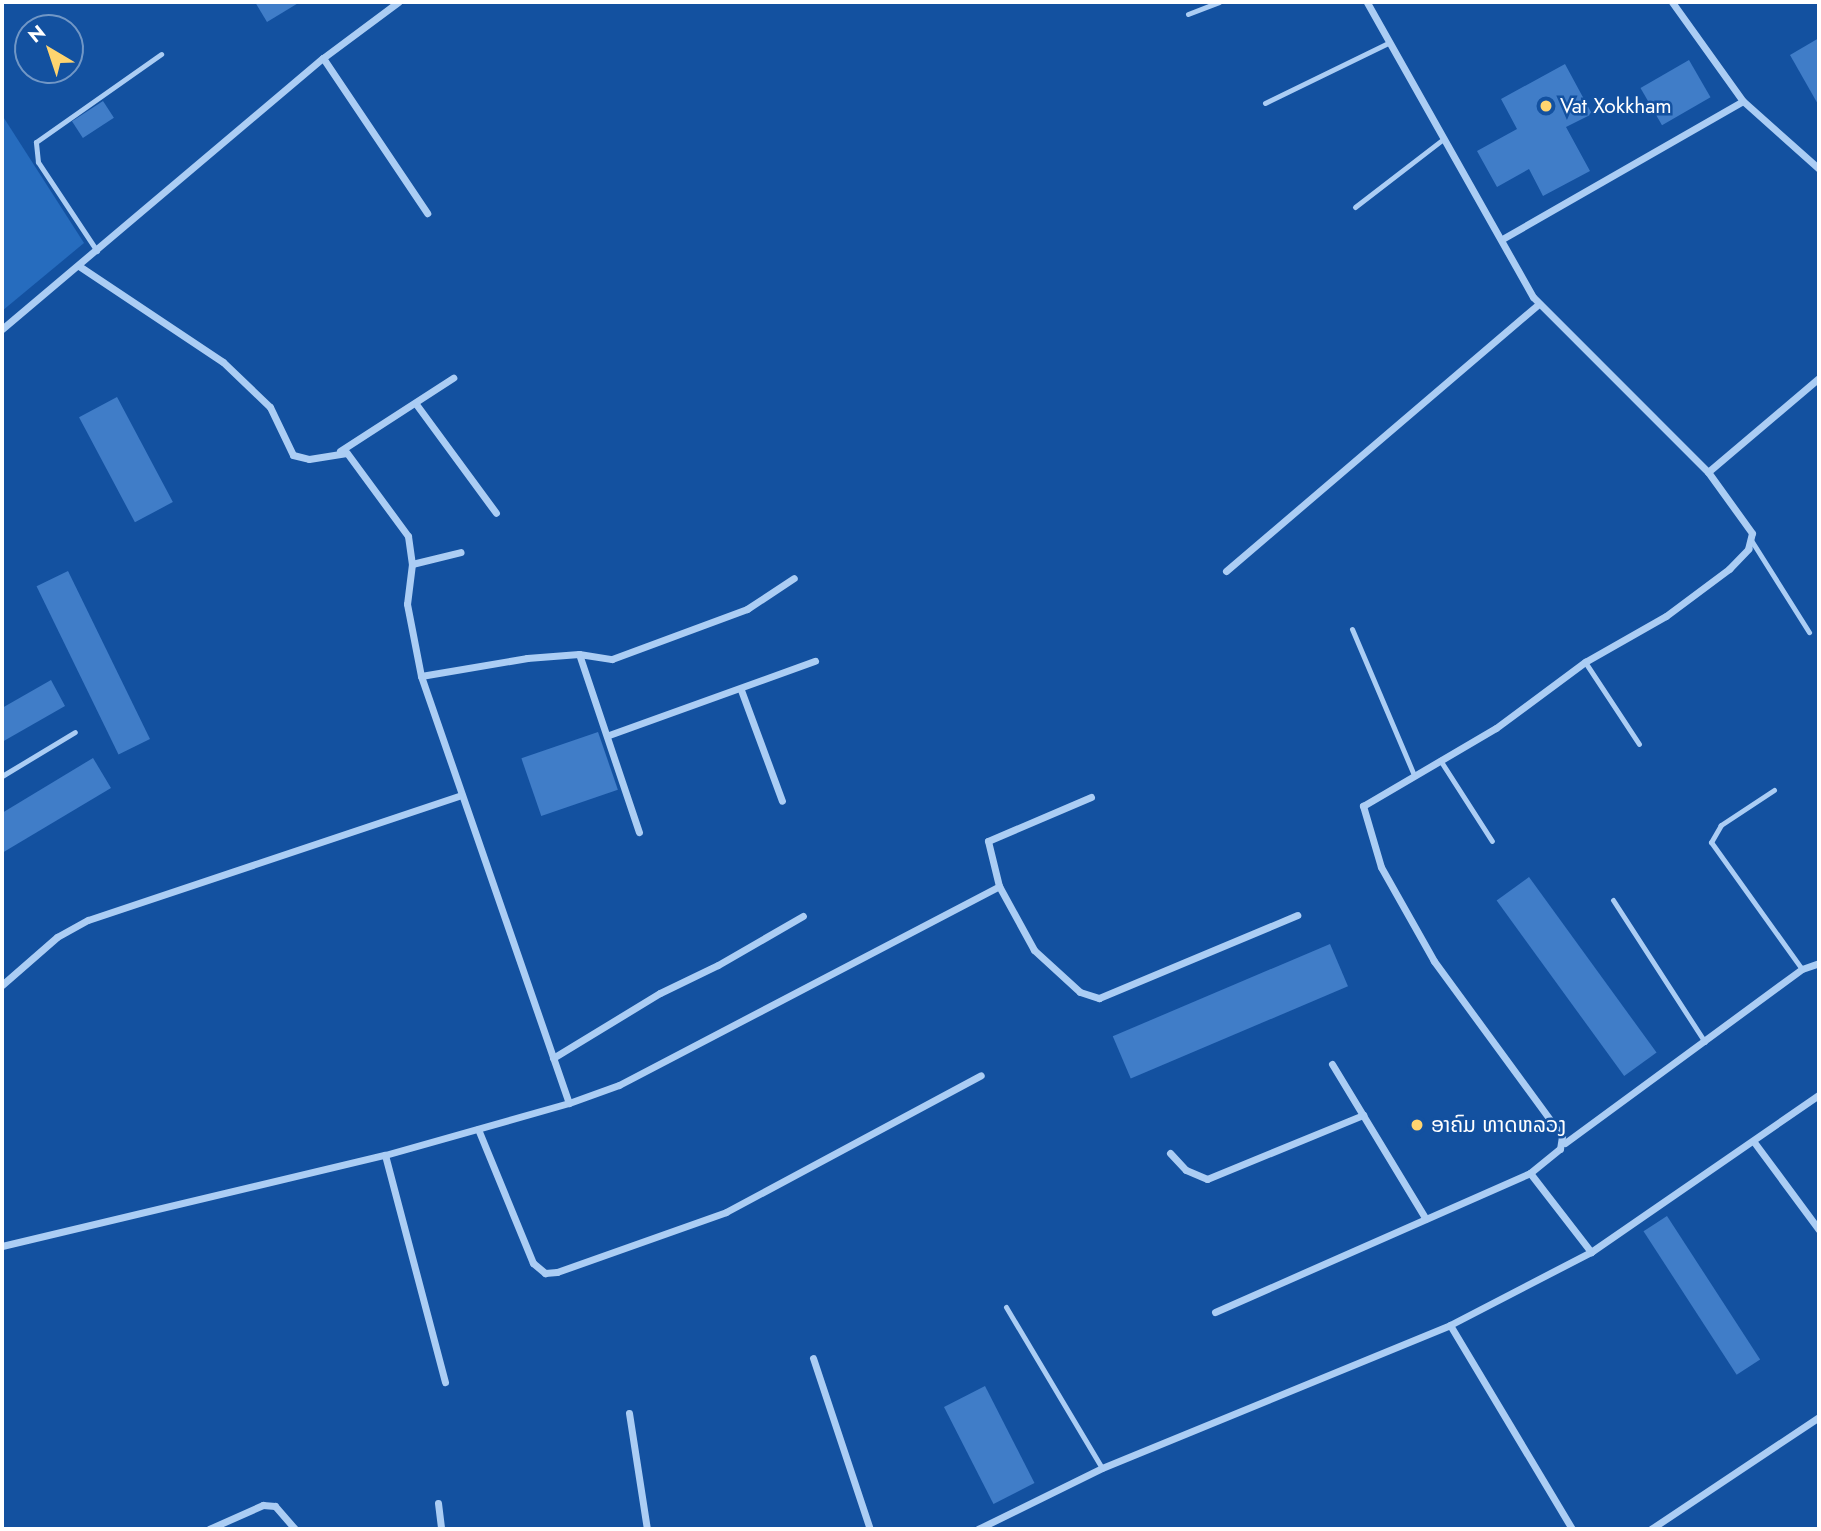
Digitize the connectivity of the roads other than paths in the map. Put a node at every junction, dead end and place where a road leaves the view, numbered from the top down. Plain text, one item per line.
1 (398, 2) edge
2 (1219, 2) edge
3 (1367, 2) edge
4 (1672, 2) edge
5 (1188, 14) dead end
6 (1388, 43) junction
7 (161, 54) dead end
8 (323, 58) junction
9 (1743, 101) junction
10 (1265, 103) dead end
11 (1442, 140) junction
12 (1819, 170) edge
13 (1355, 207) dead end
14 (427, 213) dead end
15 (1504, 238) junction
16 (97, 251) junction
17 (79, 266) junction
18 (1539, 304) junction
19 (2, 329) edge
20 (453, 378) dead end
21 (1819, 378) edge
22 (416, 404) junction
23 (340, 451) junction
24 (1709, 472) junction
25 (496, 513) dead end
26 (1751, 540) junction
27 (461, 552) dead end
28 (412, 564) junction
29 (1226, 571) dead end
30 (794, 578) dead end
31 (1352, 629) dead end
32 (1809, 632) dead end
33 (579, 654) junction
34 (815, 661) dead end
35 (1585, 662) junction
36 (421, 676) junction
37 (741, 690) junction
38 (75, 732) dead end
39 (609, 735) junction
40 (1639, 744) dead end
41 (1440, 760) junction
42 (1414, 775) junction
43 (2, 776) edge
44 (1774, 790) dead end
45 (462, 795) junction
46 (1091, 797) dead end
47 (782, 801) dead end
48 (639, 832) dead end
49 (1492, 841) dead end
50 (999, 886) junction
51 (1613, 900) dead end
52 (803, 915) dead end
53 (1297, 915) dead end
54 (1819, 963) edge
55 (1802, 970) junction
56 (2, 985) edge
57 (1706, 1042) junction
58 (553, 1058) junction
59 (1332, 1064) dead end
60 (981, 1075) dead end
61 (1819, 1095) edge
62 (569, 1103) junction
63 (1363, 1115) junction
64 (478, 1129) junction
65 (1754, 1142) junction
66 (1564, 1143) junction
67 (1170, 1153) dead end
68 (385, 1155) junction
69 (1531, 1173) junction
70 (1426, 1219) junction
71 (1819, 1230) edge
72 (2, 1246) edge
73 (1591, 1252) junction
74 (1006, 1307) dead end
75 (1215, 1312) dead end
76 (1450, 1325) junction
77 (813, 1357) dead end
78 (445, 1382) dead end
79 (629, 1413) dead end
80 (1819, 1417) edge
81 (1102, 1468) junction
82 (438, 1503) dead end
83 (209, 1529) edge
84 (295, 1529) edge
85 (442, 1529) edge
86 (648, 1529) edge
87 (870, 1529) edge
88 (978, 1529) edge
89 (1572, 1529) edge
90 (1651, 1529) edge

1 - 8 street
2 - 5 lane
3 - 6 street
4 - 9 street
6 - 10 lane
6 - 11 street
7 - 16 lane
8 - 14 street
8 - 16 street
9 - 12 street
9 - 15 street
11 - 13 lane
11 - 15 street
15 - 18 street
16 - 17 street
17 - 19 street
17 - 23 street
18 - 24 street
18 - 29 street
20 - 22 street
21 - 24 street
22 - 23 street
22 - 25 street
23 - 28 street
24 - 26 street
26 - 32 lane
26 - 35 street
27 - 28 street
28 - 36 street
30 - 33 street
31 - 42 lane
33 - 36 street
33 - 39 street
34 - 37 street
35 - 40 lane
35 - 41 street
36 - 45 street
37 - 39 street
37 - 47 street
38 - 43 lane
39 - 48 street
41 - 42 street
41 - 49 lane
42 - 66 street
44 - 55 lane
45 - 56 street
45 - 58 street
46 - 50 street
50 - 53 street
50 - 62 street
51 - 57 lane
52 - 58 street
54 - 55 street
55 - 57 street
57 - 66 street
58 - 62 street
59 - 63 street
60 - 64 street
61 - 65 street
62 - 64 street
63 - 67 street
63 - 70 street
64 - 68 street
65 - 71 street
65 - 73 street
66 - 69 street
68 - 72 street
68 - 78 street
69 - 70 street
69 - 73 street
70 - 75 street
73 - 76 street
74 - 81 lane
76 - 81 street
76 - 89 street
77 - 87 street
79 - 86 street
80 - 90 street
81 - 88 street
82 - 85 street
83 - 84 street

